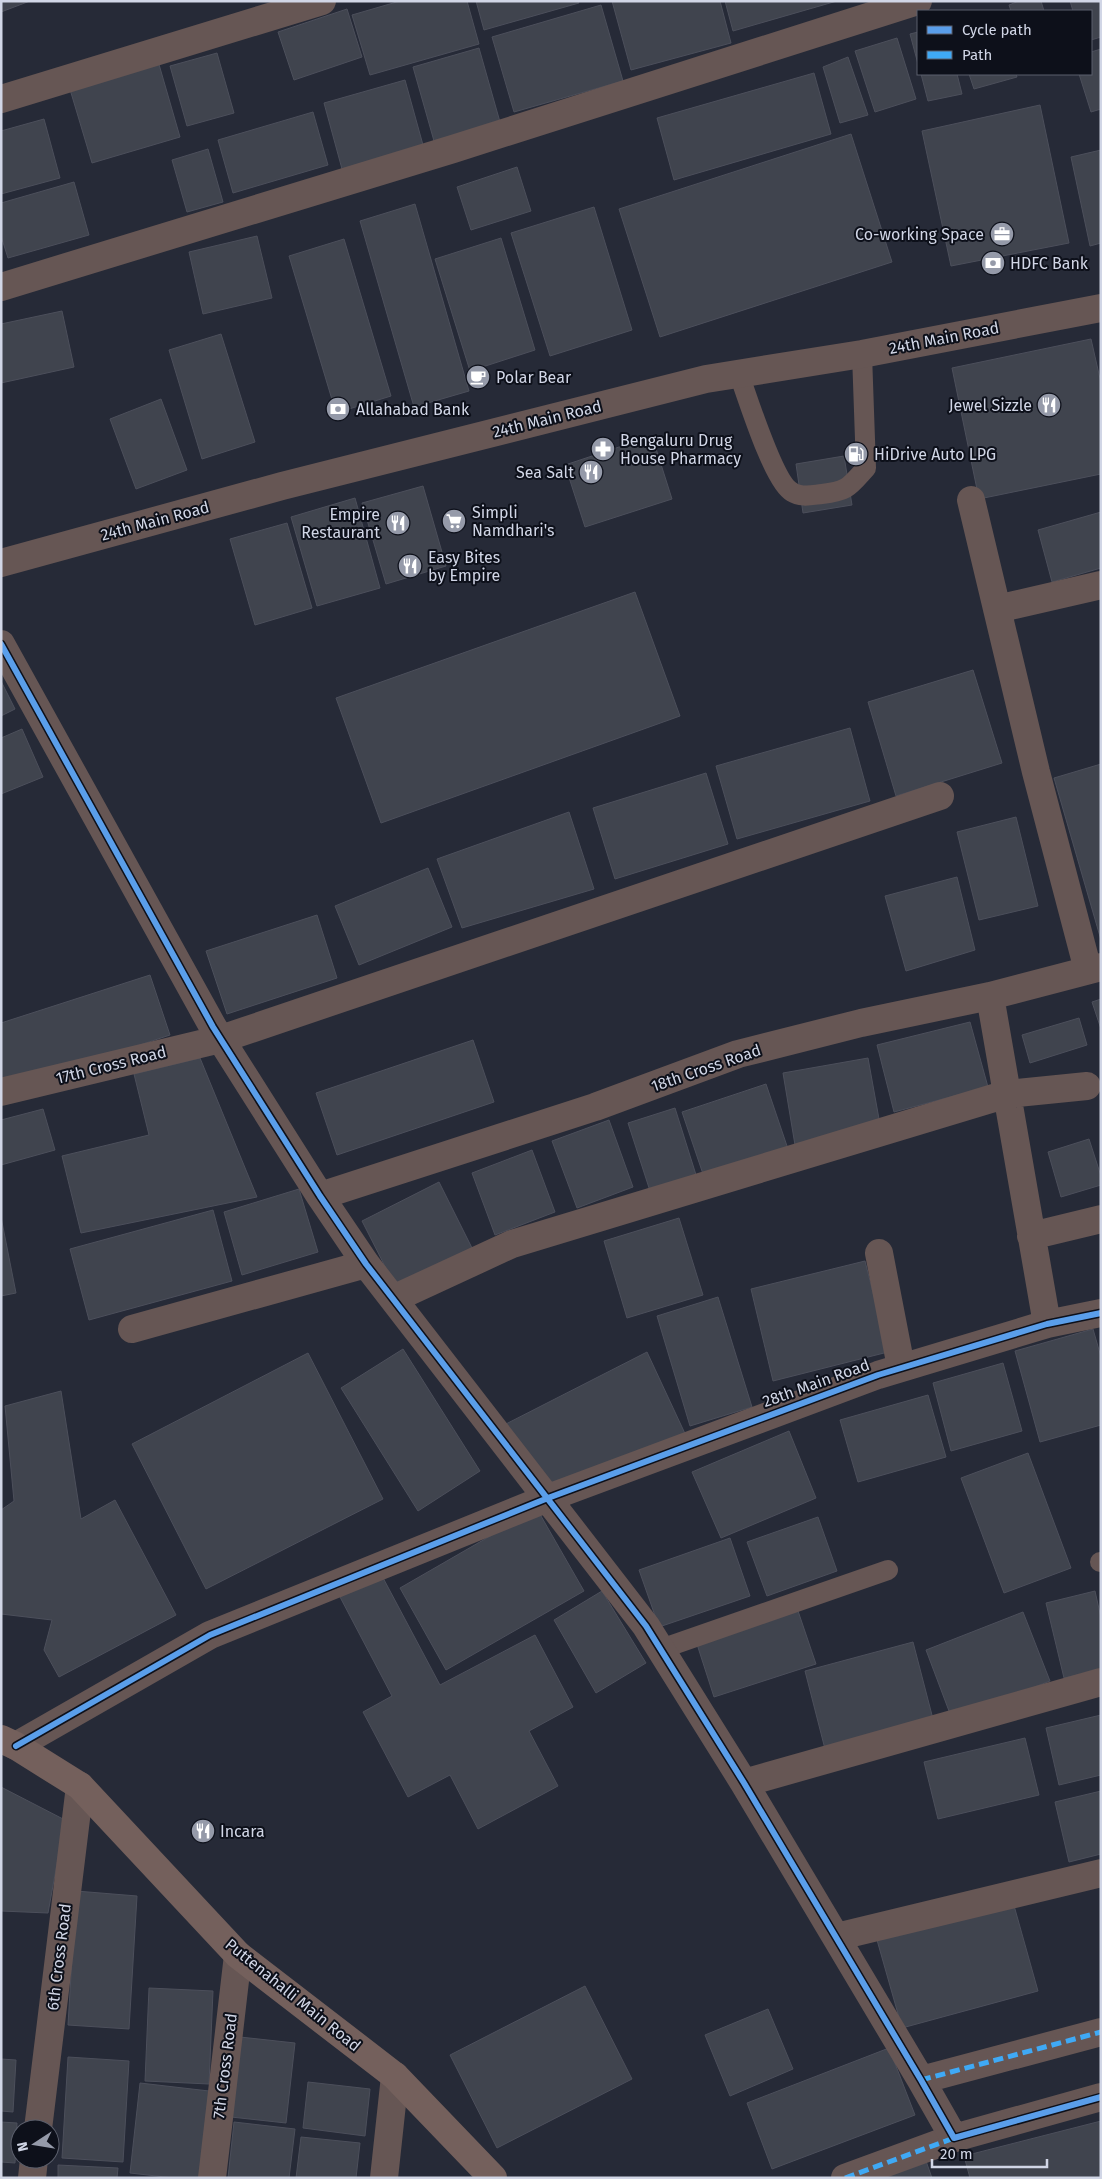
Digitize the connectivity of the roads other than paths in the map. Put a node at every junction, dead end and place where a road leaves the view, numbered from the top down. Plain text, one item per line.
1 (322, 1) edge
2 (918, 1) edge
3 (1, 99) edge
4 (1, 286) edge
5 (1101, 308) edge
6 (862, 354) junction
7 (739, 374) junction
8 (971, 500) dead end
9 (1, 563) edge
10 (1101, 585) edge
11 (997, 609) junction
12 (1, 644) edge
13 (940, 796) dead end
14 (1095, 969) edge
15 (990, 996) junction
16 (221, 1039) junction
17 (1087, 1086) dead end
18 (1, 1092) edge
19 (1007, 1094) junction
20 (320, 1196) junction
21 (1101, 1219) edge
22 (1032, 1236) junction
23 (879, 1253) dead end
24 (366, 1264) junction
25 (393, 1299) junction
26 (1101, 1313) edge
27 (1047, 1324) junction
28 (132, 1329) dead end
29 (901, 1367) junction
30 (548, 1498) junction
31 (888, 1570) dead end
32 (661, 1649) junction
33 (1101, 1682) edge
34 (9, 1743) edge
35 (744, 1782) junction
36 (80, 1786) junction
37 (1101, 1873) edge
38 (836, 1937) junction
39 (238, 1955) junction
40 (1101, 2032) edge
41 (395, 2076) junction
42 (921, 2080) junction
43 (1101, 2097) edge
44 (39, 2119) edge
45 (954, 2138) junction
46 (212, 2178) edge
47 (384, 2178) edge
48 (493, 2178) edge
49 (845, 2178) edge

1 - 3 street
2 - 4 street
5 - 6 street, 24th Main Road
6 - 7 street, 24th Main Road
6 - 7 lane
7 - 9 street, 24th Main Road
8 - 11 street
10 - 11 street
11 - 14 street
12 - 16 street
13 - 16 street, 17th Cross Road
14 - 15 street, 18th Cross Road
15 - 19 street
15 - 20 street, 18th Cross Road
16 - 18 street, 17th Cross Road
16 - 20 street
17 - 19 street
19 - 22 street
19 - 25 street
20 - 24 street
21 - 22 street
22 - 27 street
23 - 29 street
24 - 25 street
24 - 28 street
25 - 30 street
26 - 27 street, 28th Main Road
27 - 29 street, 28th Main Road
29 - 30 street, 28th Main Road
30 - 32 street
30 - 34 street, 28th Main Road
31 - 32 lane
32 - 35 street
33 - 35 street
34 - 36 main road, Puttenahalli Main Road
35 - 38 street
36 - 39 main road, Puttenahalli Main Road
36 - 44 street, 6th Cross Road
37 - 38 street
38 - 42 street
39 - 41 main road, Puttenahalli Main Road
39 - 46 street, 7th Cross Road
40 - 42 street
41 - 47 street
41 - 48 main road, Puttenahalli Main Road
42 - 45 street
43 - 45 street
45 - 49 street

